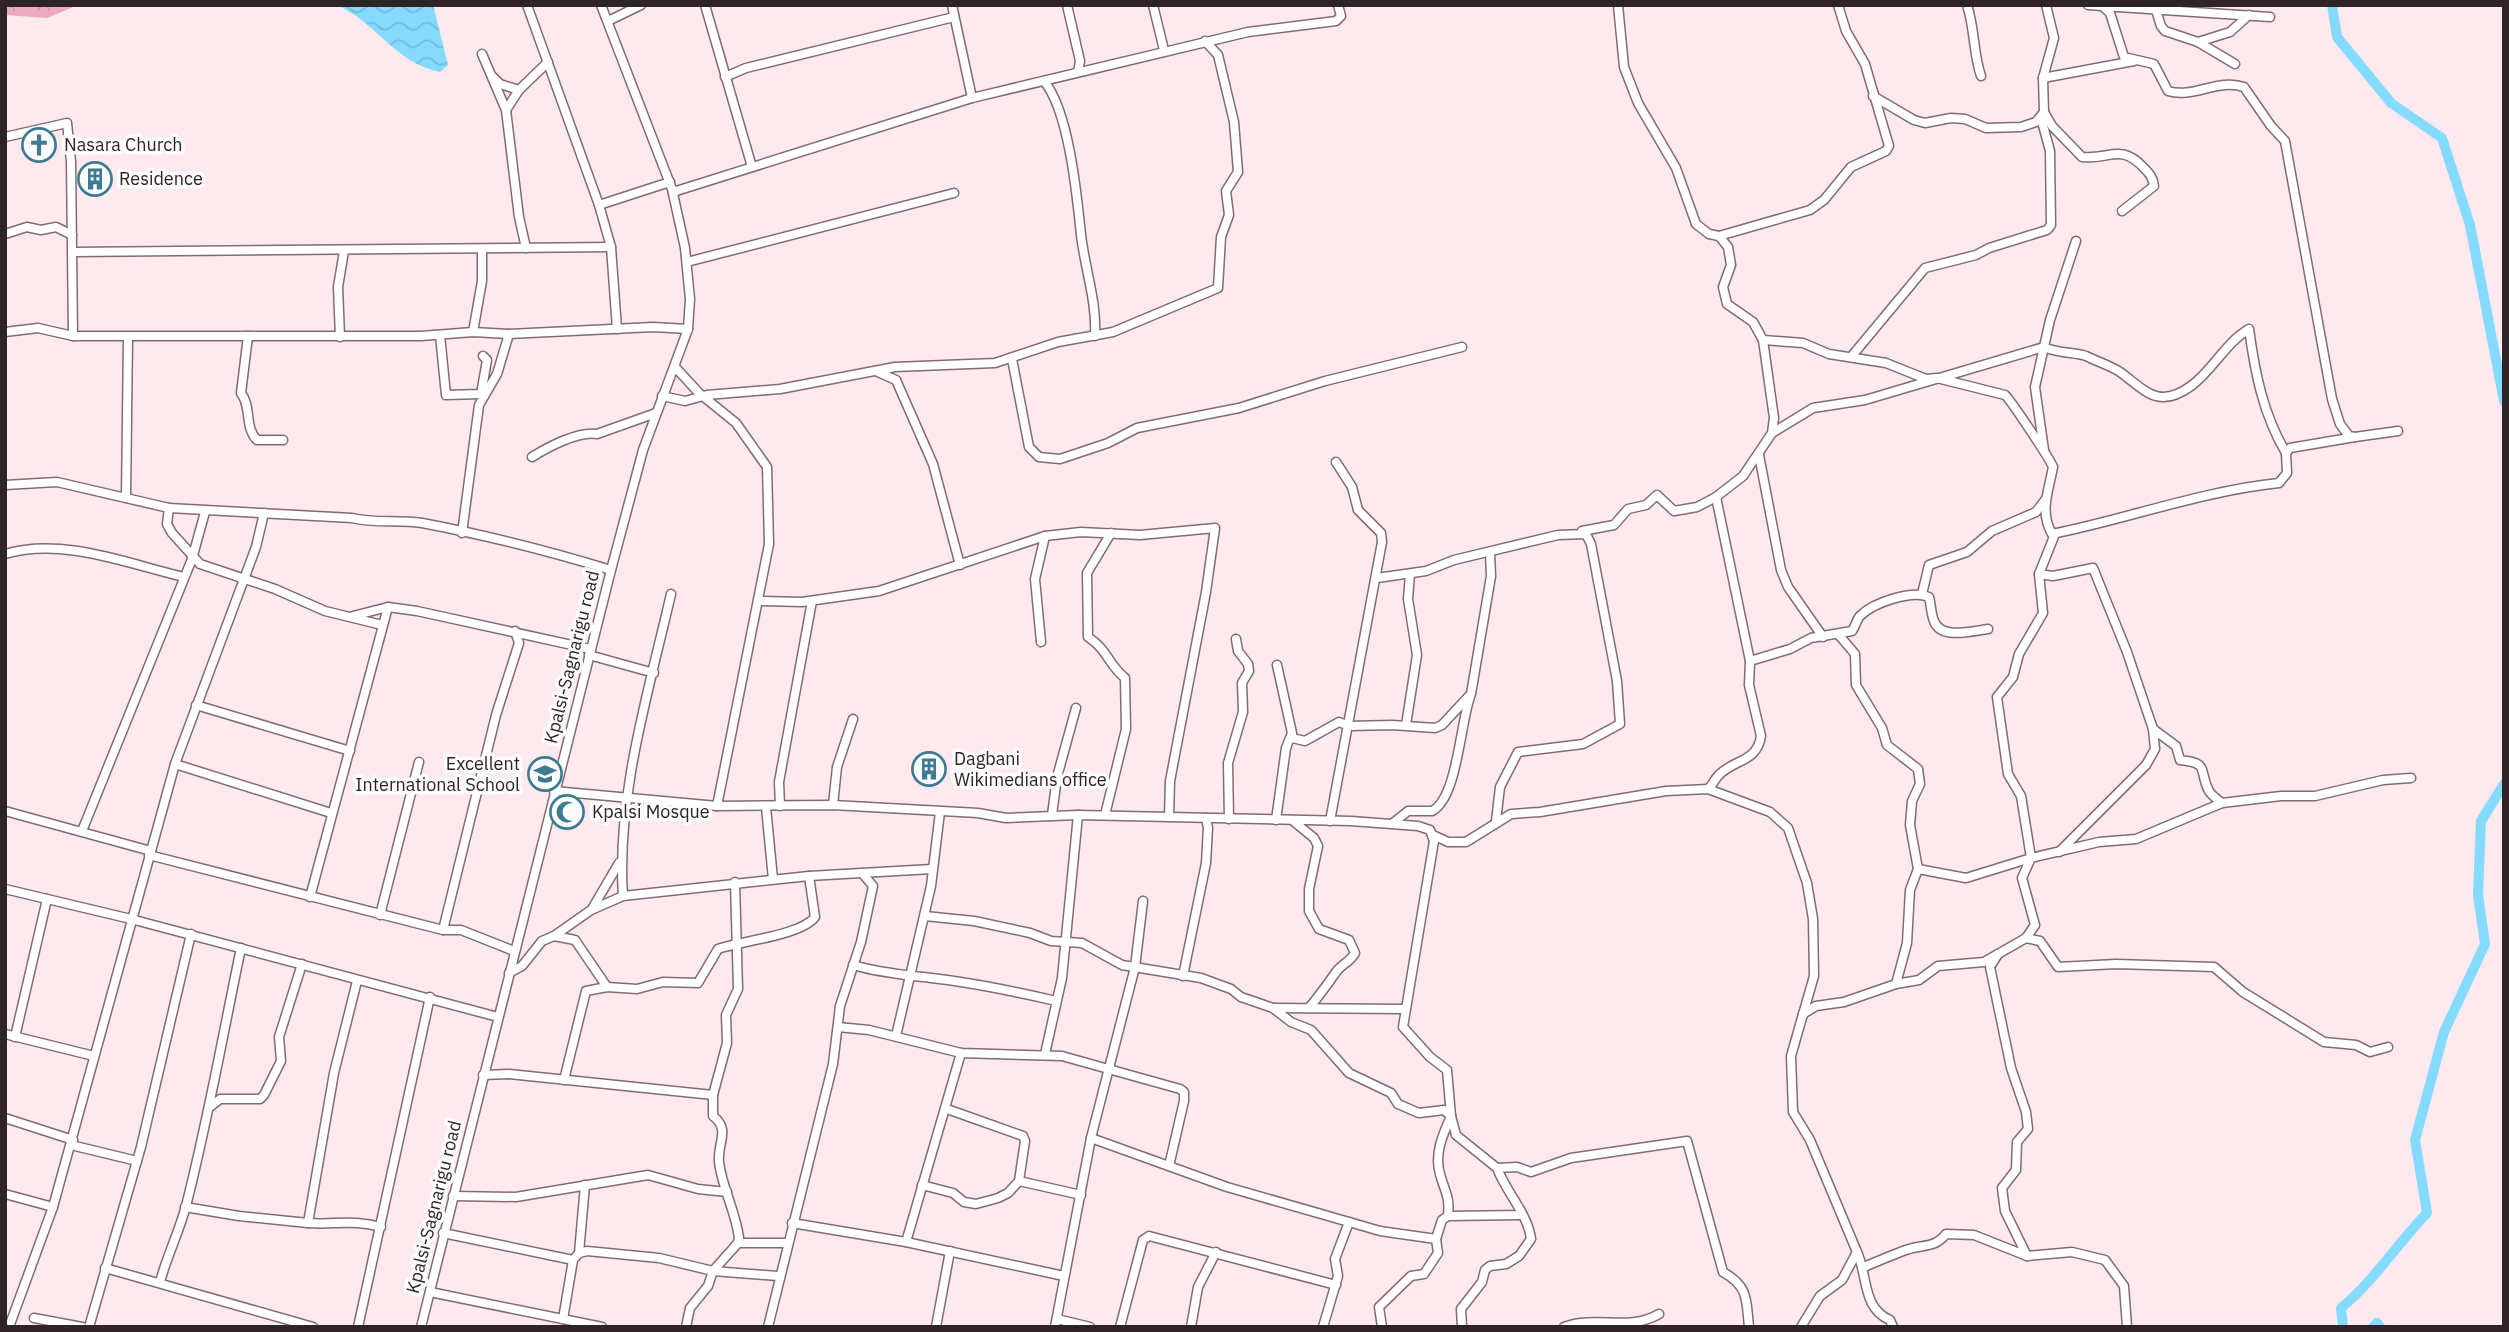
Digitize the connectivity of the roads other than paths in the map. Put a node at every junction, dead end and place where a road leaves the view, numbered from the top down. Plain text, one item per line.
1 (527, 5) edge
2 (601, 5) edge
3 (641, 5) edge
4 (705, 5) edge
5 (952, 5) edge
6 (1067, 5) edge
7 (1153, 5) edge
8 (1338, 5) edge
9 (1618, 5) edge
10 (1838, 5) edge
11 (1967, 5) edge
12 (2046, 5) edge
13 (2088, 5) edge
14 (2102, 6) edge
15 (2156, 10) junction
16 (2249, 15) junction
17 (954, 17) junction
18 (2270, 17) dead end
19 (608, 21) junction
20 (1205, 41) junction
21 (2198, 42) junction
22 (1164, 50) junction
23 (482, 54) dead end
24 (2134, 61) junction
25 (548, 62) junction
26 (2235, 64) dead end
27 (1078, 72) junction
28 (491, 75) junction
29 (1981, 76) dead end
30 (725, 77) junction
31 (2043, 78) junction
32 (1044, 81) junction
33 (519, 90) junction
34 (1873, 96) junction
35 (972, 98) junction
36 (506, 110) junction
37 (2043, 115) junction
38 (5, 137) edge
39 (752, 167) junction
40 (670, 182) junction
41 (673, 192) junction
42 (954, 193) dead end
43 (599, 205) junction
44 (2122, 211) dead end
45 (5, 234) edge
46 (72, 235) junction
47 (1719, 236) junction
48 (2076, 241) dead end
49 (611, 247) junction
50 (482, 248) junction
51 (526, 248) junction
52 (344, 251) junction
53 (73, 252) junction
54 (687, 262) junction
55 (1096, 316) junction
56 (617, 329) junction
57 (688, 329) junction
58 (5, 332) edge
59 (473, 332) junction
60 (1113, 332) junction
61 (509, 334) junction
62 (440, 335) junction
63 (73, 336) junction
64 (248, 336) junction
65 (1095, 336) junction
66 (128, 337) junction
67 (340, 337) junction
68 (1763, 340) junction
69 (1462, 347) dead end
70 (2044, 347) junction
71 (483, 356) dead end
72 (1851, 357) junction
73 (1012, 359) junction
74 (675, 367) junction
75 (872, 370) junction
76 (1937, 378) junction
77 (662, 396) junction
78 (703, 396) junction
79 (656, 414) junction
80 (2398, 431) dead end
81 (1772, 432) junction
82 (2355, 437) junction
83 (283, 440) dead end
84 (2045, 453) junction
85 (2286, 453) junction
86 (1759, 454) junction
87 (532, 457) dead end
88 (1336, 462) dead end
89 (5, 485) edge
90 (1716, 497) junction
91 (126, 498) junction
92 (2045, 500) junction
93 (169, 508) junction
94 (205, 512) junction
95 (264, 513) junction
96 (1579, 532) junction
97 (462, 533) junction
98 (1111, 533) junction
99 (2055, 534) junction
100 (1045, 536) junction
101 (1490, 553) junction
102 (5, 554) edge
103 (192, 559) junction
104 (960, 565) junction
105 (611, 570) junction
106 (1410, 574) junction
107 (2039, 574) junction
108 (184, 578) junction
109 (1377, 578) junction
110 (244, 579) junction
111 (671, 594) dead end
112 (1922, 594) junction
113 (759, 601) junction
114 (812, 601) junction
115 (388, 607) junction
116 (351, 617) junction
117 (382, 625) junction
118 (1988, 629) dead end
119 (515, 631) junction
120 (1838, 634) junction
121 (528, 636) junction
122 (1823, 637) junction
123 (1236, 639) dead end
124 (1041, 642) dead end
125 (519, 643) junction
126 (589, 652) junction
127 (1750, 661) junction
128 (1277, 665) dead end
129 (654, 673) junction
130 (1471, 694) junction
131 (196, 705) junction
132 (1076, 708) dead end
133 (853, 719) dead end
134 (1406, 725) junction
135 (1349, 726) junction
136 (2153, 729) junction
137 (1292, 738) junction
138 (349, 751) junction
139 (419, 762) dead end
140 (175, 764) junction
141 (2411, 778) dead end
142 (1708, 789) junction
143 (554, 791) junction
144 (629, 796) junction
145 (2222, 803) junction
146 (833, 805) junction
147 (717, 806) junction
148 (780, 806) junction
149 (766, 807) junction
150 (5, 811) edge
151 (940, 812) junction
152 (331, 813) junction
153 (1052, 815) junction
154 (1078, 815) junction
155 (1105, 815) junction
156 (1169, 816) junction
157 (1206, 818) junction
158 (1228, 819) junction
159 (1276, 820) junction
160 (1292, 820) junction
161 (1330, 821) junction
162 (1496, 821) junction
163 (1393, 823) junction
164 (82, 831) junction
165 (1433, 835) junction
166 (150, 853) junction
167 (2058, 853) junction
168 (2031, 858) junction
169 (620, 860) junction
170 (932, 869) junction
171 (1917, 869) junction
172 (862, 873) junction
173 (809, 876) junction
174 (773, 879) junction
175 (735, 882) junction
176 (5, 889) edge
177 (622, 896) junction
178 (310, 897) junction
179 (47, 899) junction
180 (1143, 901) dead end
181 (591, 909) junction
182 (380, 915) junction
183 (925, 916) junction
184 (131, 919) junction
185 (443, 930) junction
186 (191, 934) junction
187 (554, 936) junction
188 (2026, 937) junction
189 (1067, 941) junction
190 (737, 943) junction
191 (241, 948) junction
192 (514, 951) junction
193 (1999, 953) junction
194 (302, 964) junction
195 (853, 965) junction
196 (1135, 968) junction
197 (509, 973) junction
198 (912, 975) junction
199 (1183, 976) junction
200 (357, 981) junction
201 (1896, 984) junction
202 (607, 987) junction
203 (430, 997) junction
204 (1056, 1001) junction
205 (1273, 1007) junction
206 (1309, 1008) junction
207 (1405, 1009) junction
208 (1803, 1014) junction
209 (498, 1017) junction
210 (838, 1027) junction
211 (5, 1034) edge
212 (897, 1036) junction
213 (15, 1037) junction
214 (2388, 1047) dead end
215 (961, 1053) junction
216 (1045, 1054) junction
217 (94, 1056) junction
218 (1110, 1069) junction
219 (483, 1075) junction
220 (564, 1080) junction
221 (713, 1095) junction
222 (210, 1107) junction
223 (947, 1109) junction
224 (1451, 1116) junction
225 (5, 1118) edge
226 (1091, 1138) junction
227 (72, 1142) junction
228 (137, 1161) junction
229 (1169, 1166) junction
230 (1497, 1168) junction
231 (1019, 1181) junction
232 (585, 1185) junction
233 (922, 1185) junction
234 (727, 1192) junction
235 (5, 1194) edge
236 (1082, 1195) junction
237 (453, 1196) junction
238 (185, 1207) junction
239 (53, 1208) junction
240 (1522, 1215) junction
241 (1448, 1216) junction
242 (1349, 1222) junction
243 (308, 1223) junction
244 (792, 1223) junction
245 (381, 1227) junction
246 (443, 1233) junction
247 (1436, 1239) junction
248 (906, 1242) junction
249 (738, 1243) junction
250 (788, 1243) junction
251 (950, 1251) junction
252 (1216, 1252) junction
253 (1857, 1252) junction
254 (579, 1253) junction
255 (2027, 1256) junction
256 (573, 1261) junction
257 (1864, 1267) junction
258 (105, 1268) junction
259 (713, 1271) junction
260 (779, 1276) junction
261 (1064, 1276) junction
262 (160, 1282) junction
263 (1335, 1285) junction
264 (430, 1292) junction
265 (9, 1312) edge
266 (1659, 1314) dead end
267 (34, 1318) dead end
268 (563, 1319) junction
269 (1056, 1323) edge
270 (9, 1327) edge
271 (82, 1327) edge
272 (89, 1327) edge
273 (313, 1327) edge
274 (358, 1327) edge
275 (421, 1327) edge
276 (601, 1327) edge
277 (686, 1327) edge
278 (768, 1327) edge
279 (936, 1327) edge
280 (1090, 1327) edge
281 (1120, 1327) edge
282 (1191, 1327) edge
283 (1323, 1327) edge
284 (1382, 1327) edge
285 (1462, 1327) edge
286 (1564, 1327) edge
287 (1749, 1327) edge
288 (1801, 1327) edge
289 (1893, 1327) edge
290 (2127, 1327) edge

1 - 25 street
2 - 19 street, Kpalsi-Sagnarigu road
3 - 19 street
4 - 30 street
5 - 17 street
6 - 27 street
7 - 22 street
8 - 20 street
9 - 47 street
10 - 34 street
11 - 29 street
12 - 31 street
13 - 14 street
14 - 15 street
14 - 24 street
15 - 16 street
15 - 21 street
16 - 18 street
16 - 21 street
17 - 30 street
17 - 35 street
19 - 40 street, Kpalsi-Sagnarigu road
20 - 22 street
20 - 60 street
21 - 26 street
22 - 27 street
23 - 28 street
24 - 31 street
24 - 82 street
25 - 33 street
25 - 43 street
27 - 32 street
28 - 33 street
28 - 36 street
30 - 39 street
31 - 37 street
32 - 35 street
32 - 55 street
33 - 36 street
34 - 37 street
34 - 47 street
35 - 39 street
36 - 51 street
37 - 44 street
37 - 72 street
38 - 46 street
39 - 41 street
40 - 41 street, Kpalsi-Sagnarigu road
40 - 43 street
41 - 54 street, Kpalsi-Sagnarigu road
42 - 54 street
43 - 49 street
45 - 46 street
46 - 53 street
47 - 68 street
48 - 70 street
49 - 51 street
49 - 56 street
50 - 51 street
50 - 52 street
50 - 59 street
52 - 53 street
52 - 67 street
53 - 63 street
54 - 57 street, Kpalsi-Sagnarigu road
55 - 60 street
55 - 65 street
56 - 57 street
56 - 61 street
57 - 74 street, Kpalsi-Sagnarigu road
58 - 63 street
59 - 61 street
59 - 62 street
60 - 65 street
61 - 97 street
62 - 67 street
62 - 71 street
63 - 66 street
64 - 66 street
64 - 67 street
64 - 83 street
65 - 73 street
66 - 91 street
68 - 72 street
68 - 81 street
69 - 73 street
70 - 76 street
70 - 84 street
70 - 85 street
72 - 76 street
73 - 75 street
74 - 77 street, Kpalsi-Sagnarigu road
74 - 78 street
75 - 78 street
75 - 104 street
76 - 81 street
76 - 84 street
77 - 78 street
77 - 79 street, Kpalsi-Sagnarigu road
78 - 113 street
79 - 87 street
79 - 105 street, Kpalsi-Sagnarigu road
80 - 82 street
81 - 86 street
82 - 85 street
84 - 92 street
85 - 99 street
86 - 90 street
86 - 122 street
88 - 109 street
89 - 91 street
90 - 96 street
90 - 127 street
91 - 93 street
92 - 99 street
92 - 112 street
93 - 94 street
93 - 103 street
94 - 95 street
94 - 103 street
95 - 97 street
95 - 110 street
96 - 101 street
96 - 162 street
97 - 105 street
98 - 100 street
98 - 155 street
98 - 156 street
99 - 107 street
100 - 104 street
100 - 124 street
101 - 106 street
101 - 130 street
102 - 108 street
103 - 108 street
103 - 110 street
104 - 114 street
105 - 126 street, Kpalsi-Sagnarigu road
106 - 109 street
106 - 134 street
107 - 136 street
107 - 168 street
108 - 164 street
109 - 135 street
110 - 116 street
110 - 131 street
111 - 129 street
112 - 118 street
112 - 120 street
113 - 114 street
113 - 147 street
114 - 148 street
115 - 116 street
115 - 117 street
115 - 119 street
116 - 117 street
117 - 138 street
119 - 121 street
119 - 125 street
120 - 122 street
120 - 171 street
121 - 125 street
121 - 126 street
122 - 127 street
123 - 158 street
125 - 185 street
126 - 129 street
126 - 143 street, Kpalsi-Sagnarigu road
127 - 142 street
128 - 137 street
129 - 144 street
130 - 134 street
130 - 163 street
131 - 138 street
131 - 140 street
132 - 153 street
133 - 146 street
134 - 135 street
135 - 137 street
135 - 161 street
136 - 145 street
136 - 167 street
137 - 159 street
138 - 152 street
139 - 182 street
140 - 152 street
140 - 166 street
141 - 145 street
142 - 162 street
142 - 208 street
143 - 144 street
143 - 192 street, Kpalsi-Sagnarigu road
144 - 147 street
144 - 169 street
145 - 167 street
146 - 148 street
146 - 151 street
147 - 149 street
148 - 149 street
149 - 174 street
150 - 164 street
151 - 153 street
151 - 170 street
152 - 178 street
153 - 154 street
154 - 155 street
154 - 189 street
155 - 156 street
156 - 157 street
157 - 158 street
157 - 199 street
158 - 159 street
159 - 160 street
160 - 161 street
160 - 206 street
161 - 163 street
162 - 165 street
163 - 165 street
164 - 166 street
165 - 207 street
166 - 178 street
166 - 184 street
167 - 168 street
168 - 171 street
168 - 188 street
169 - 177 street
169 - 181 street
170 - 172 street
170 - 183 street
171 - 201 street
172 - 173 street
172 - 195 street
173 - 174 street
173 - 190 street
174 - 175 street
175 - 177 street
175 - 190 street
176 - 179 street
177 - 181 street
178 - 182 street
179 - 184 street
179 - 213 street
180 - 196 street
181 - 187 street
182 - 185 street
183 - 189 street
183 - 198 street
184 - 186 street
184 - 217 street
185 - 192 street
186 - 191 street
186 - 228 street
187 - 197 street
187 - 202 street
188 - 193 street
188 - 214 street
189 - 196 street
189 - 204 street
190 - 202 street
190 - 221 street
191 - 194 street
191 - 222 street
192 - 197 street, Kpalsi-Sagnarigu road
193 - 201 street
193 - 255 street
194 - 200 street
194 - 222 street
195 - 198 street
195 - 210 street
196 - 199 street
196 - 218 street
197 - 209 street, Kpalsi-Sagnarigu road
198 - 204 street
198 - 212 street
199 - 205 street
200 - 203 street
200 - 243 street
201 - 208 street
202 - 220 street
203 - 209 street
203 - 245 street
204 - 216 street
205 - 206 street
205 - 224 street
206 - 207 street
207 - 224 street
208 - 253 street
209 - 219 street, Kpalsi-Sagnarigu road
210 - 212 street
210 - 244 street
211 - 213 street
212 - 215 street
213 - 217 street
215 - 216 street
215 - 223 street
216 - 218 street
217 - 227 street
218 - 226 street
218 - 229 street
219 - 220 street
219 - 237 street, Kpalsi-Sagnarigu road
220 - 221 street
221 - 234 street
222 - 238 street
223 - 231 street
223 - 233 street
224 - 230 street
224 - 241 street
225 - 227 street
226 - 229 street
226 - 236 street
227 - 228 street
227 - 239 street
228 - 258 street
229 - 242 street
230 - 240 street
230 - 287 street
231 - 233 street
231 - 236 street
232 - 234 street
232 - 237 street
232 - 254 street
233 - 248 street
234 - 249 street
235 - 239 street
236 - 261 street
237 - 246 street, Kpalsi-Sagnarigu road
238 - 243 street
238 - 262 street
239 - 265 street
240 - 241 street
240 - 285 street
241 - 247 street
242 - 247 street
242 - 263 street
243 - 245 street
244 - 248 street
244 - 250 street
245 - 274 street
246 - 256 street
246 - 264 street, Kpalsi-Sagnarigu road
247 - 284 street
248 - 251 street
249 - 250 street
249 - 259 street
250 - 260 street
251 - 261 street
251 - 279 street
252 - 263 street
252 - 281 street
252 - 282 street
253 - 257 street
253 - 288 street
254 - 256 street
254 - 259 street
255 - 257 street
255 - 290 street
256 - 268 street
257 - 289 street
258 - 262 street
258 - 272 street
259 - 260 street
259 - 277 street
260 - 278 street
261 - 269 street
262 - 273 street
263 - 283 street
264 - 268 street
264 - 275 street, Kpalsi-Sagnarigu road
265 - 270 street
266 - 286 street
267 - 271 street
268 - 276 street
269 - 280 street

